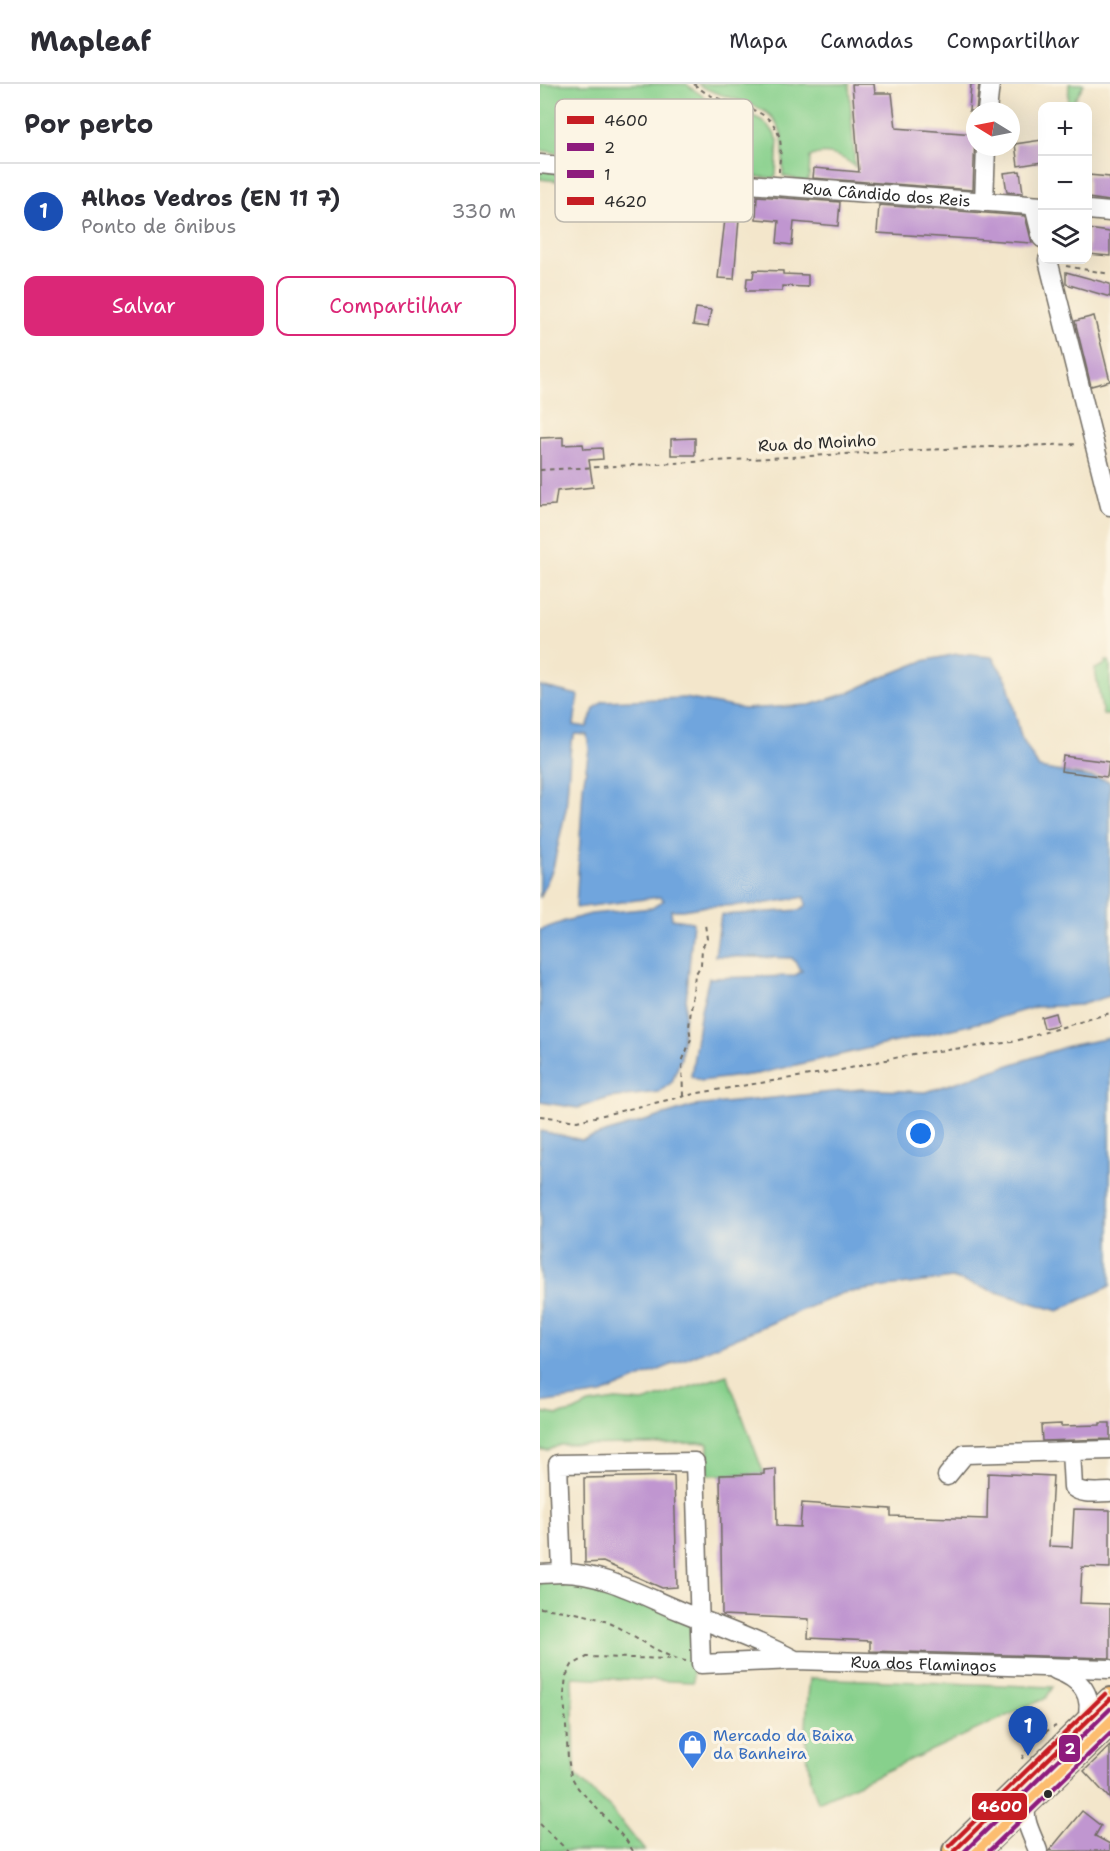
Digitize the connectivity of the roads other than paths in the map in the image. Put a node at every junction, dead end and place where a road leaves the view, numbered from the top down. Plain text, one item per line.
1 (990, 84) edge
2 (988, 102) edge
3 (986, 156) edge
4 (540, 165) edge
5 (555, 166) edge
6 (753, 185) edge
7 (984, 202) junction
8 (1038, 206) edge
9 (1092, 210) edge
10 (1110, 212) edge
11 (1049, 264) edge
12 (1101, 449) edge
13 (1110, 506) edge
14 (1110, 1450) edge
15 (1071, 1451) junction
16 (948, 1476) dead end
17 (1110, 1492) edge
18 (562, 1573) junction
19 (540, 1574) edge
20 (699, 1619) junction
21 (795, 1660) junction
22 (1051, 1668) junction
23 (1110, 1669) edge
24 (1110, 1699) edge
25 (1086, 1722) junction
26 (1110, 1724) edge
27 (1016, 1818) junction
28 (954, 1851) edge
29 (978, 1851) edge
30 (987, 1851) edge
31 (1038, 1851) edge

1 - 2 street
3 - 7 street
4 - 5 street, Rua Cândido dos Reis
6 - 7 street, Rua Cândido dos Reis
7 - 8 street, Rua Cândido dos Reis
9 - 10 street
11 - 12 street
12 - 13 street
14 - 15 street
15 - 16 street
15 - 17 street
18 - 19 street, Rua dos Flamingos
18 - 20 street, Rua dos Flamingos
18 - 20 street
20 - 21 street, Rua dos Flamingos
20 - 21 street, Rua dos Flamingos
21 - 22 street, Rua dos Flamingos
22 - 23 street, Rua dos Flamingos
22 - 25 street, Rua dos Flamingos
24 - 25 main road
25 - 28 main road
26 - 27 main road
27 - 29 main road
27 - 30 street
27 - 31 street

